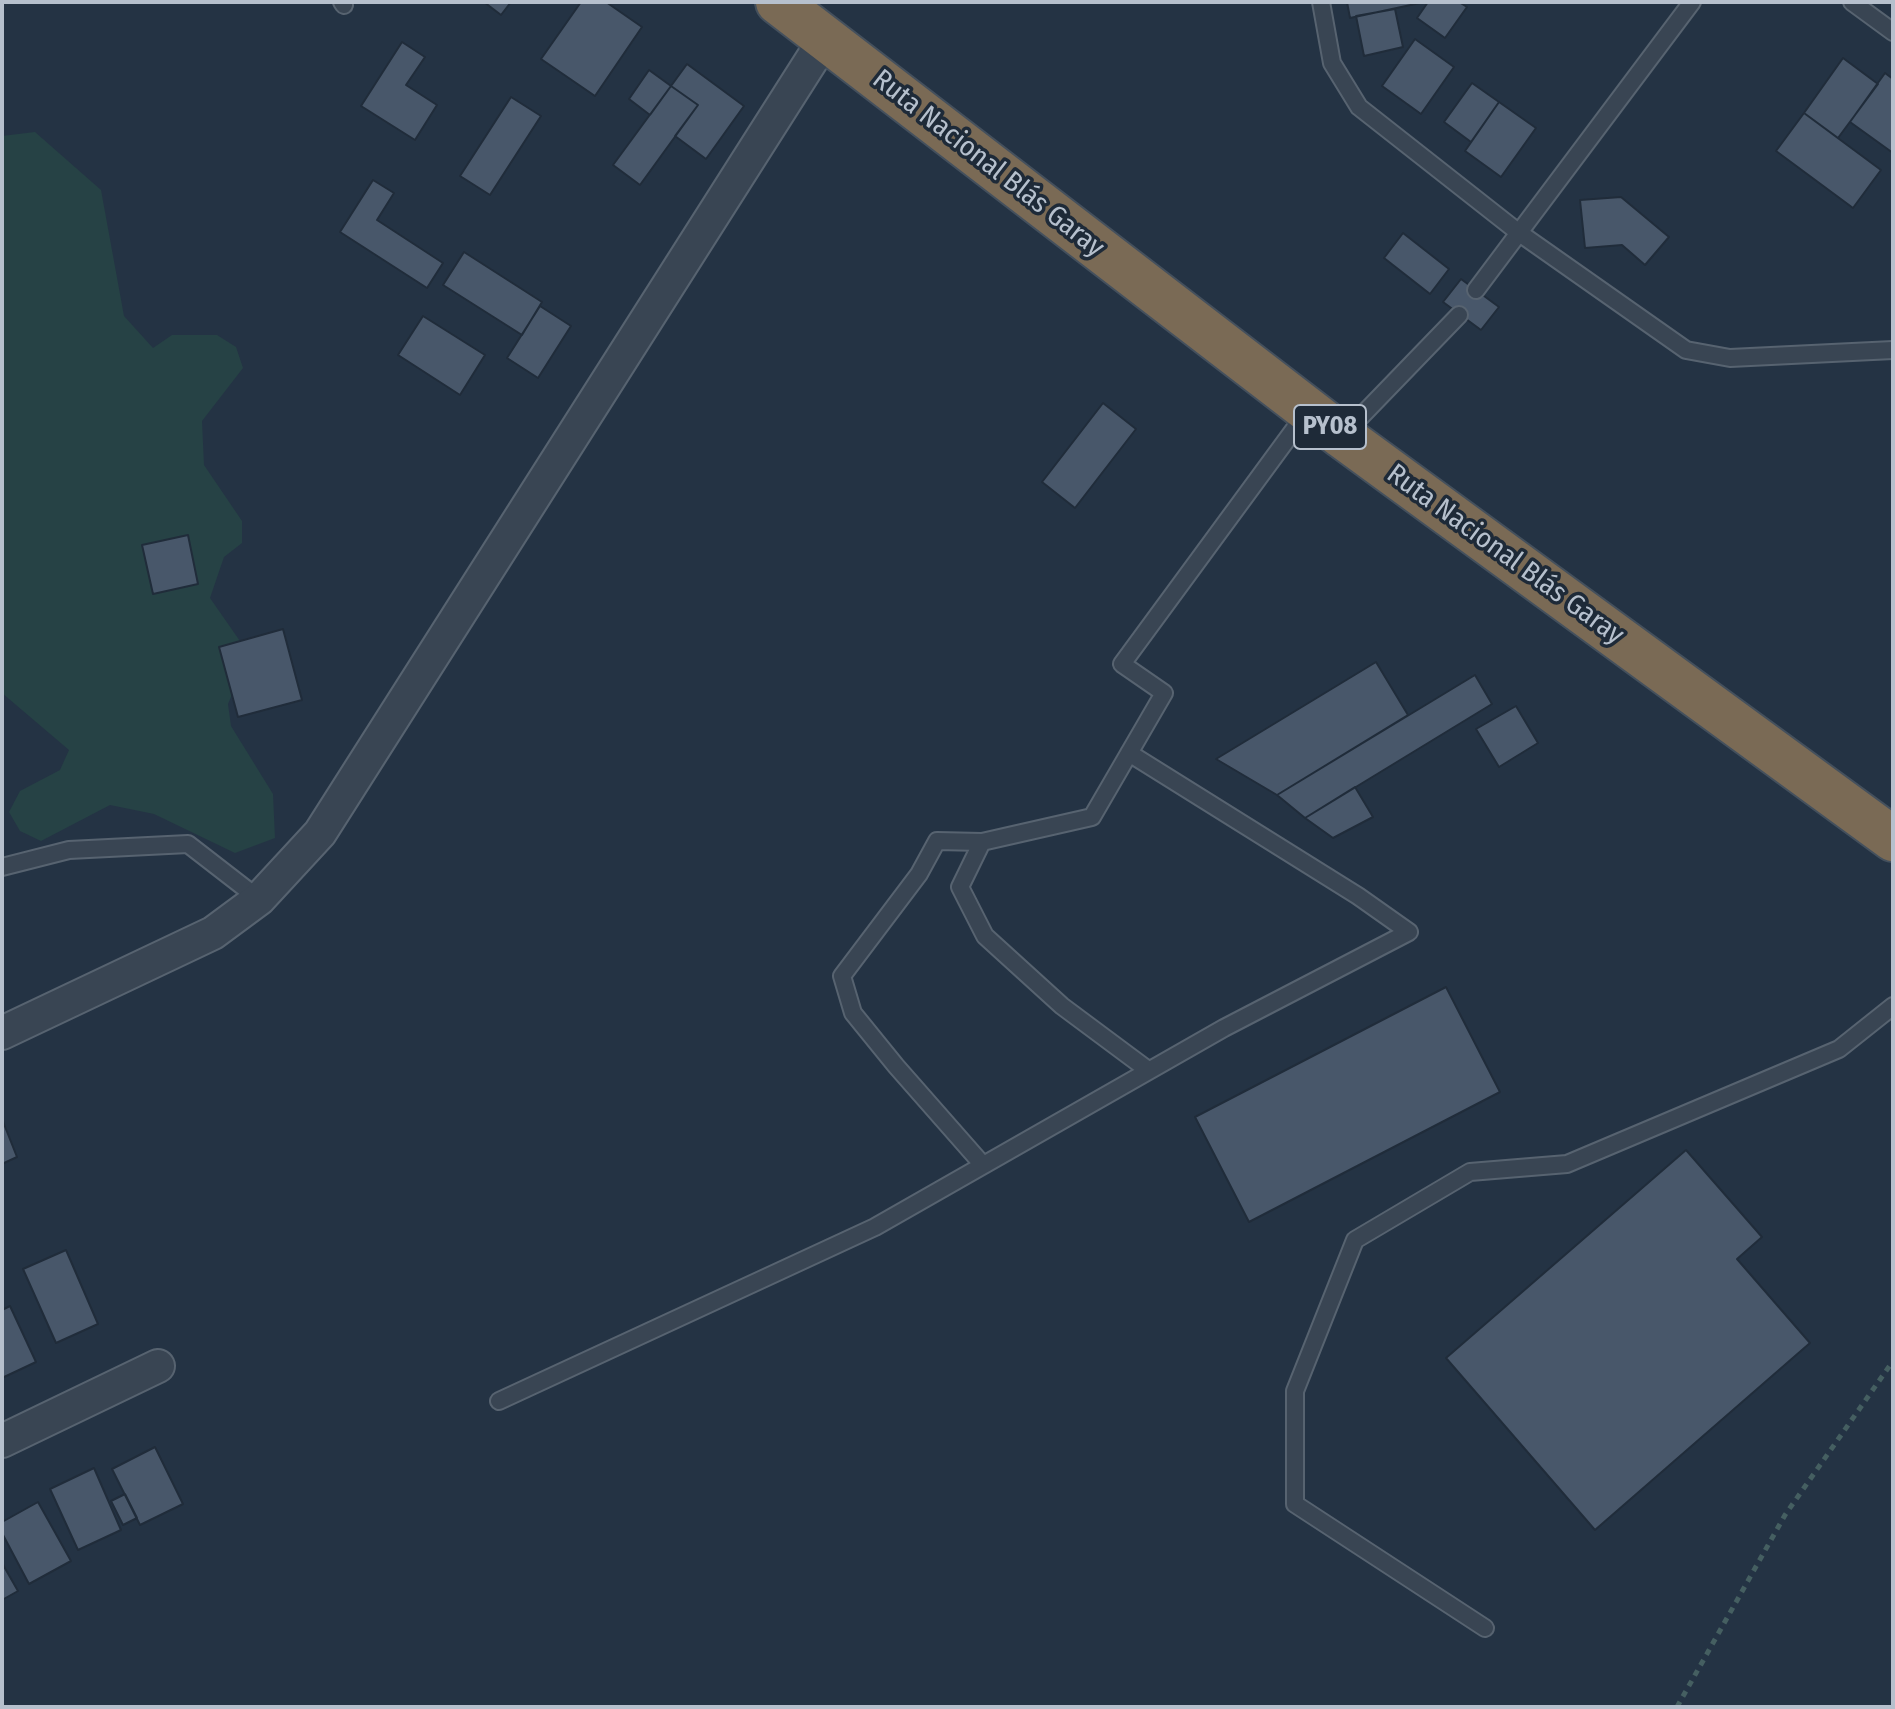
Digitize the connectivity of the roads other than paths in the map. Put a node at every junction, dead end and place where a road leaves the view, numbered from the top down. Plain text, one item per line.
1 (778, 2) edge
2 (1321, 2) edge
3 (1692, 2) edge
4 (1852, 2) edge
5 (1893, 32) edge
6 (825, 39) junction
7 (1518, 232) junction
8 (1476, 290) dead end
9 (1459, 315) dead end
10 (1893, 350) edge
11 (1325, 423) junction
12 (1129, 753) junction
13 (1893, 839) edge
14 (982, 842) junction
15 (2, 867) edge
16 (259, 899) junction
17 (1893, 1006) edge
18 (2, 1033) edge
19 (1148, 1070) junction
20 (983, 1165) junction
21 (158, 1366) dead end
22 (499, 1401) dead end
23 (2, 1441) edge
24 (1485, 1628) dead end

1 - 6 highway, Ruta Nacional Blás Garay / PY08
2 - 7 lane
3 - 7 lane
4 - 5 lane
6 - 11 highway, Ruta Nacional Blás Garay / PY08
6 - 16 street
7 - 8 lane
7 - 10 lane
9 - 11 lane
11 - 12 lane
11 - 13 highway, Ruta Nacional Blás Garay / PY08
12 - 14 lane
12 - 19 lane
14 - 19 lane
14 - 20 lane
15 - 16 lane
16 - 18 street
17 - 24 lane
19 - 20 lane
20 - 22 lane
21 - 23 street

